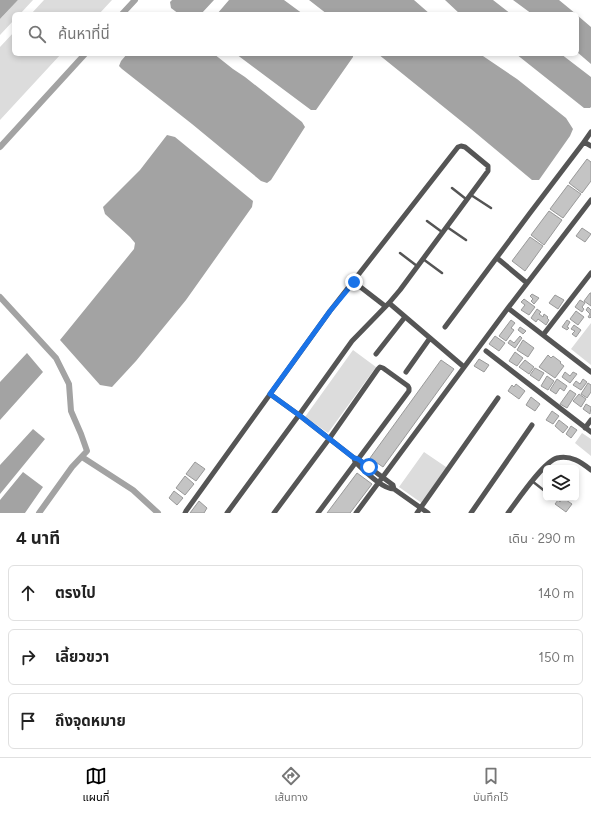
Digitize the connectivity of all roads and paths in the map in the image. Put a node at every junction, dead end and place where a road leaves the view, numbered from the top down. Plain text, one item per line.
1 (591, 132) edge
2 (584, 142) junction
3 (591, 146) edge
4 (452, 188) dead end
5 (470, 194) junction
6 (467, 199) junction
7 (591, 200) edge
8 (491, 208) dead end
9 (427, 221) dead end
10 (447, 226) junction
11 (442, 233) junction
12 (466, 240) dead end
13 (400, 253) dead end
14 (497, 258) junction
15 (423, 259) junction
16 (418, 266) junction
17 (442, 273) dead end
18 (591, 273) edge
19 (354, 282) junction
20 (527, 282) junction
21 (387, 305) junction
22 (508, 308) junction
23 (405, 317) junction
24 (446, 327) dead end
25 (543, 336) junction
26 (430, 338) junction
27 (486, 351) dead end
28 (376, 354) dead end
29 (464, 367) junction
30 (406, 372) dead end
31 (591, 372) edge
32 (270, 394) junction
33 (498, 398) dead end
34 (299, 415) junction
35 (591, 420) edge
36 (532, 425) dead end
37 (585, 428) junction
38 (591, 432) edge
39 (329, 439) junction
40 (355, 460) junction
41 (591, 470) edge
42 (383, 477) junction
43 (532, 481) junction
44 (379, 482) junction
45 (394, 489) junction
46 (543, 490) edge
47 (419, 511) edge
48 (185, 513) edge
49 (227, 513) edge
50 (274, 513) edge
51 (318, 513) edge
52 (356, 513) edge
53 (428, 513) edge
54 (471, 513) edge
55 (508, 513) edge

1 - 2 street
2 - 3 street
2 - 14 street
4 - 6 lane
5 - 6 street
5 - 8 lane
5 - 19 street
6 - 10 street
7 - 20 street
9 - 11 lane
10 - 11 street
10 - 12 lane
11 - 15 street
13 - 16 lane
14 - 20 street
14 - 24 street
15 - 16 street
15 - 17 lane
16 - 21 street
18 - 25 street
19 - 21 street
19 - 32 street
20 - 22 street
21 - 23 street
21 - 34 street
22 - 25 street
22 - 29 street
23 - 26 street
23 - 28 street
25 - 31 street
26 - 29 street
26 - 30 street
27 - 37 street
29 - 42 street
32 - 34 street
32 - 48 street
33 - 47 street
34 - 39 street
34 - 49 street
35 - 37 street
36 - 54 street
37 - 38 street
39 - 40 street
39 - 40 street
39 - 50 street
40 - 42 street
40 - 44 street
40 - 51 street
41 - 43 street
42 - 44 street
42 - 45 street
43 - 46 lane
43 - 55 street
44 - 45 street
44 - 52 street
45 - 47 street
47 - 53 street

